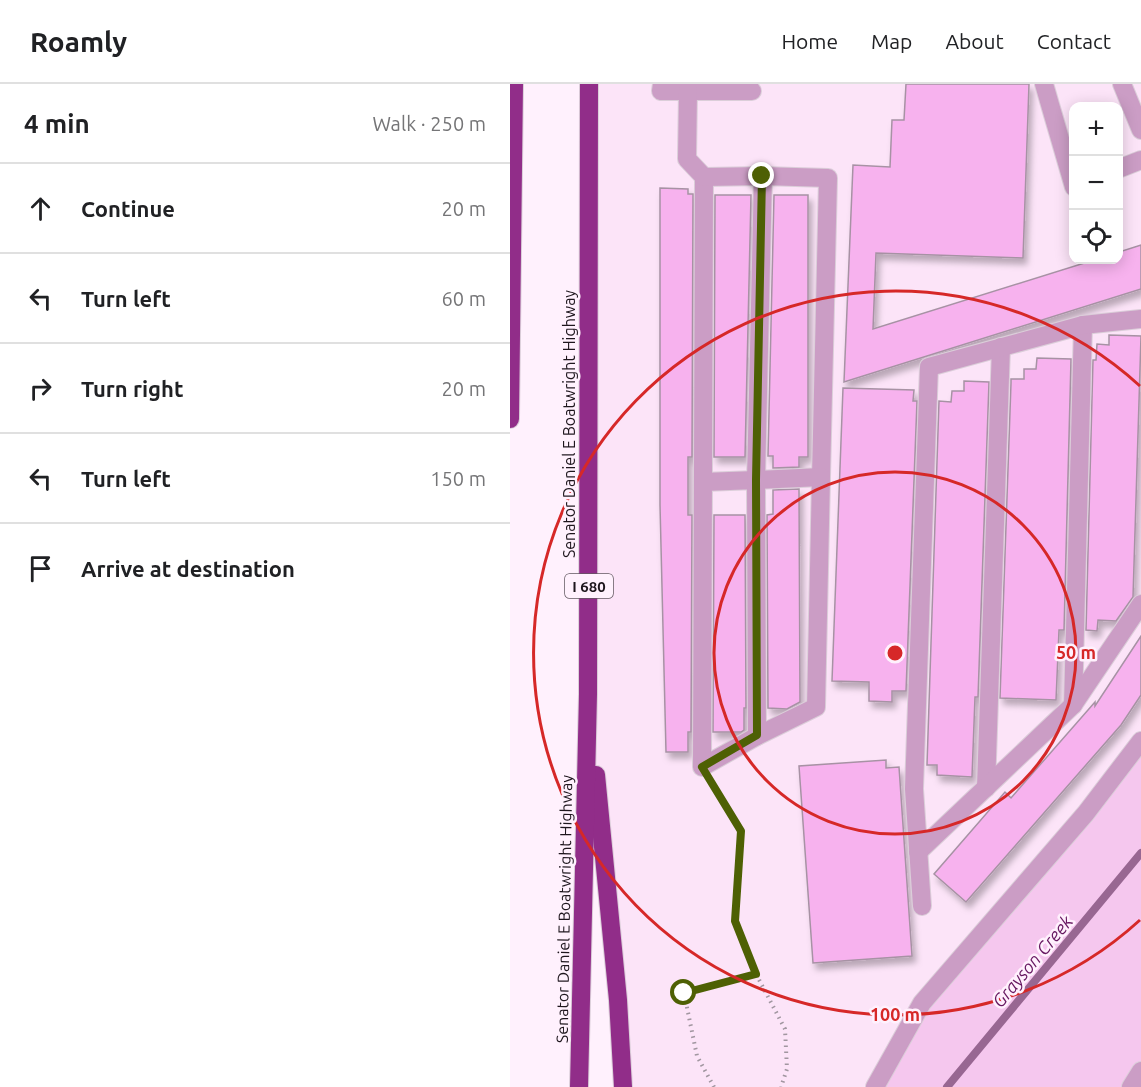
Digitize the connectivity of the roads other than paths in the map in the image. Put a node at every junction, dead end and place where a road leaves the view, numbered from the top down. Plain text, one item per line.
1 (514, 84) edge
2 (590, 84) edge
3 (662, 84) edge
4 (1044, 84) edge
5 (1122, 84) edge
6 (688, 91) junction
7 (752, 91) dead end
8 (1141, 130) edge
9 (1141, 160) edge
10 (1123, 167) edge
11 (1069, 170) edge
12 (762, 176) junction
13 (704, 177) junction
14 (1141, 319) edge
15 (1083, 325) junction
16 (1001, 347) junction
17 (510, 419) edge
18 (821, 477) junction
19 (756, 480) junction
20 (703, 482) junction
21 (1141, 604) edge
22 (588, 694) junction
23 (1073, 705) junction
24 (757, 735) junction
25 (1141, 741) edge
26 (986, 788) junction
27 (918, 852) junction
28 (922, 906) dead end
29 (1141, 1071) edge
30 (579, 1087) edge
31 (623, 1087) edge
32 (875, 1087) edge
33 (1131, 1087) edge

1 - 17 highway
2 - 22 highway, Senator Daniel E Boatwright Highway / I 680
3 - 6 lane
4 - 11 lane
5 - 8 lane
6 - 7 lane
6 - 13 lane
9 - 10 lane
12 - 13 lane
12 - 18 lane
12 - 19 lane
13 - 20 lane
14 - 15 lane
15 - 16 lane
15 - 23 lane
16 - 26 lane
16 - 27 lane
18 - 19 lane
18 - 24 lane
19 - 20 lane
19 - 24 lane
20 - 24 lane
21 - 23 lane
22 - 30 highway, Senator Daniel E Boatwright Highway / I 680
22 - 31 highway
23 - 26 lane
25 - 32 lane
26 - 27 lane
27 - 28 lane
29 - 33 lane

